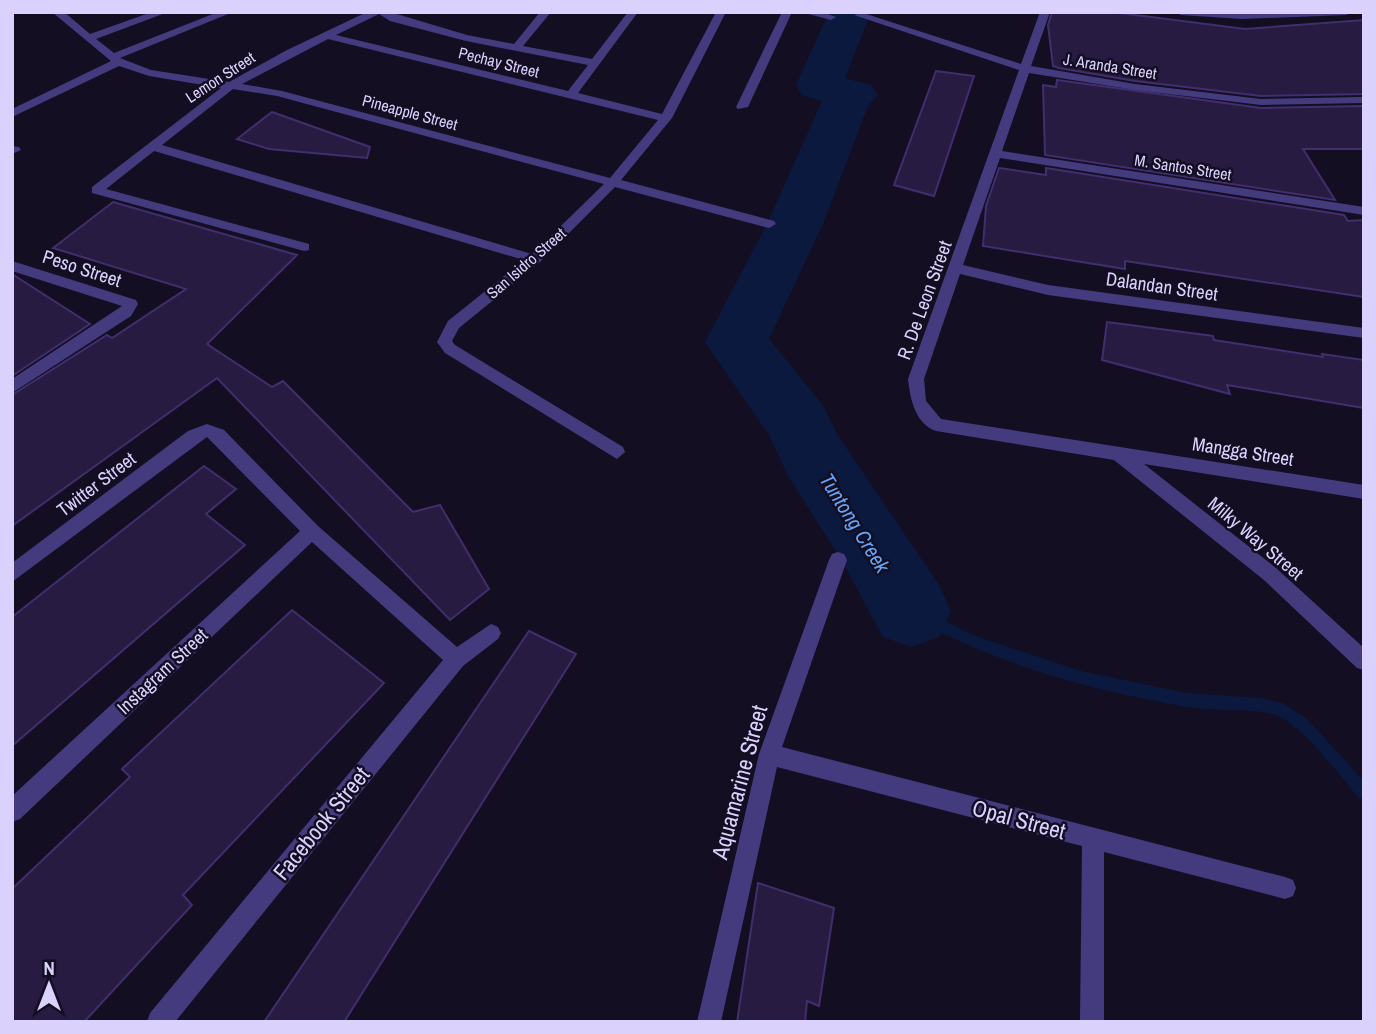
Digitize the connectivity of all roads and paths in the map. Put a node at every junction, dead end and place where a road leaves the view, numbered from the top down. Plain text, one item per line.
1 (57, 12) edge
2 (163, 12) edge
3 (228, 12) edge
4 (376, 12) edge
5 (382, 12) edge
6 (546, 12) edge
7 (633, 12) edge
8 (721, 12) edge
9 (787, 12) edge
10 (806, 12) edge
11 (1045, 12) edge
12 (1181, 12) edge
13 (1346, 12) edge
14 (1240, 14) edge
15 (859, 15) dead end
16 (831, 17) dead end
17 (326, 35) junction
18 (88, 38) junction
19 (516, 48) junction
20 (115, 60) junction
21 (596, 64) junction
22 (1027, 69) junction
23 (230, 86) junction
24 (570, 96) junction
25 (1364, 100) edge
26 (742, 107) dead end
27 (12, 114) edge
28 (666, 118) junction
29 (152, 146) junction
30 (997, 154) junction
31 (613, 182) junction
32 (1364, 211) edge
33 (769, 224) dead end
34 (304, 247) dead end
35 (535, 259) junction
36 (12, 266) edge
37 (956, 268) junction
38 (1364, 333) edge
39 (12, 387) edge
40 (617, 452) dead end
41 (1116, 452) junction
42 (1364, 492) edge
43 (312, 531) junction
44 (838, 560) dead end
45 (12, 574) edge
46 (491, 633) dead end
47 (456, 659) junction
48 (1364, 661) edge
49 (769, 754) junction
50 (12, 811) edge
51 (1093, 838) junction
52 (1285, 888) dead end
53 (159, 1022) edge
54 (709, 1022) edge
55 (1092, 1022) edge

1 - 18 street, Pineapple Street
2 - 18 street
3 - 20 street
4 - 17 street, Lemon Street
5 - 19 street
6 - 19 street
7 - 21 street
8 - 28 street, San Isidro Street
9 - 26 street
10 - 16 street
11 - 22 street, R. De Leon Street
12 - 14 street
13 - 14 street
15 - 22 street, J. Aranda Street
17 - 23 street, Lemon Street
17 - 24 street, Pechay Street
18 - 20 street, Pineapple Street
19 - 21 street
20 - 23 street, Pineapple Street
20 - 27 street
21 - 24 street
22 - 25 street, J. Aranda Street
22 - 30 street, R. De Leon Street
23 - 29 street, Lemon Street
23 - 31 street, Pineapple Street
24 - 28 street, Pechay Street
28 - 31 street, San Isidro Street
29 - 34 street, Lemon Street
29 - 35 street
30 - 32 street, M. Santos Street
30 - 37 street, R. De Leon Street
31 - 33 street, Pineapple Street
31 - 35 street, San Isidro Street
35 - 40 street, San Isidro Street
36 - 39 street, Peso Street
37 - 38 street, Dalandan Street
37 - 41 street, R. De Leon Street
41 - 42 street, Mangga Street
41 - 48 street, Milky Way Street
43 - 45 street, Twitter Street
43 - 47 street
43 - 50 street, Instagram Street
44 - 49 street, Aquamarine Street
46 - 47 street, Facebook Street
47 - 53 street, Facebook Street
49 - 51 street, Opal Street
49 - 54 street, Aquamarine Street
51 - 52 street
51 - 55 street, Opal Street

